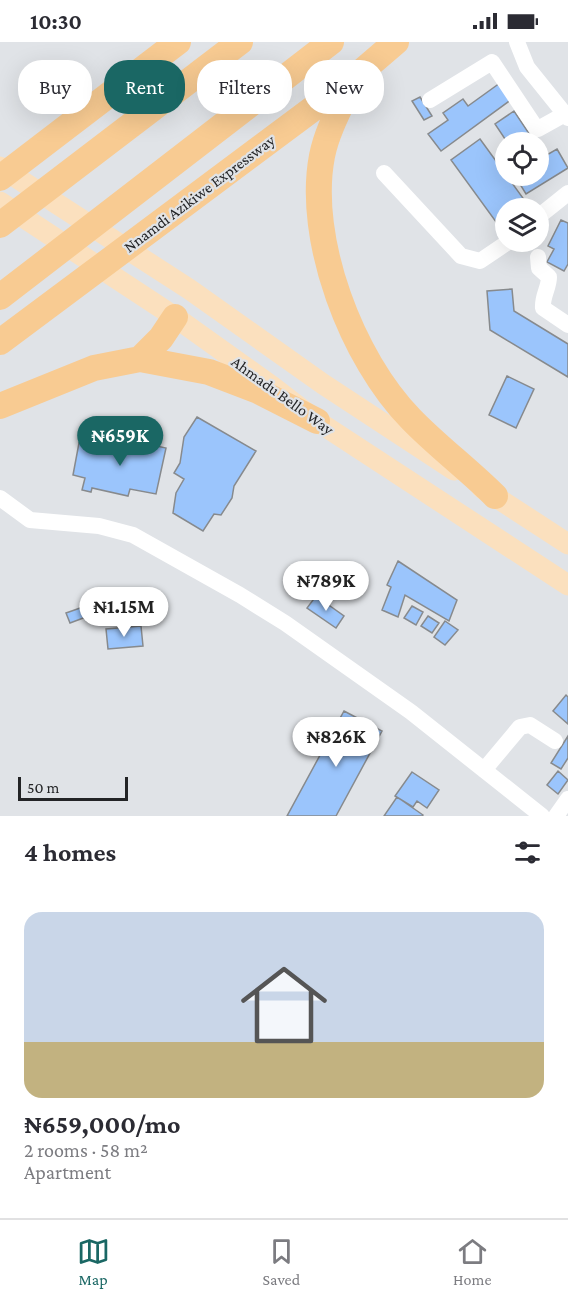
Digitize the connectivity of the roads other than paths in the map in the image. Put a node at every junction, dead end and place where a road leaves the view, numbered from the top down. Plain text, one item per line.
1 (178, 42) edge
2 (240, 42) edge
3 (331, 42) edge
4 (396, 42) edge
5 (517, 42) edge
6 (375, 60) edge
7 (430, 100) dead end
8 (306, 114) edge
9 (339, 114) edge
10 (567, 116) edge
11 (0, 167) edge
12 (384, 173) dead end
13 (0, 178) edge
14 (568, 194) edge
15 (0, 202) edge
16 (549, 209) edge
17 (0, 225) edge
18 (495, 251) edge
19 (538, 257) dead end
20 (0, 297) edge
21 (175, 317) junction
22 (568, 325) edge
23 (0, 342) edge
24 (140, 359) junction
25 (0, 406) edge
26 (317, 421) junction
27 (495, 496) junction
28 (0, 498) edge
29 (568, 544) edge
30 (568, 585) edge
31 (555, 741) dead end
32 (484, 770) junction
33 (568, 799) edge
34 (542, 816) edge
35 (556, 816) edge

1 - 13 highway
2 - 17 highway
3 - 20 highway
4 - 6 highway, Nnamdi Azikiwe Expressway
5 - 10 street
7 - 10 street
8 - 23 highway, Nnamdi Azikiwe Expressway
9 - 27 highway
11 - 27 main road, Ahmadu Bello Way
12 - 18 street
14 - 16 street
15 - 21 main road, Ahmadu Bello Way
19 - 22 street
21 - 24 highway
21 - 26 main road, Ahmadu Bello Way
24 - 25 highway
24 - 26 highway
26 - 30 main road, Ahmadu Bello Way
27 - 29 main road, Ahmadu Bello Way
28 - 32 street
31 - 32 street
32 - 34 street
33 - 35 street

